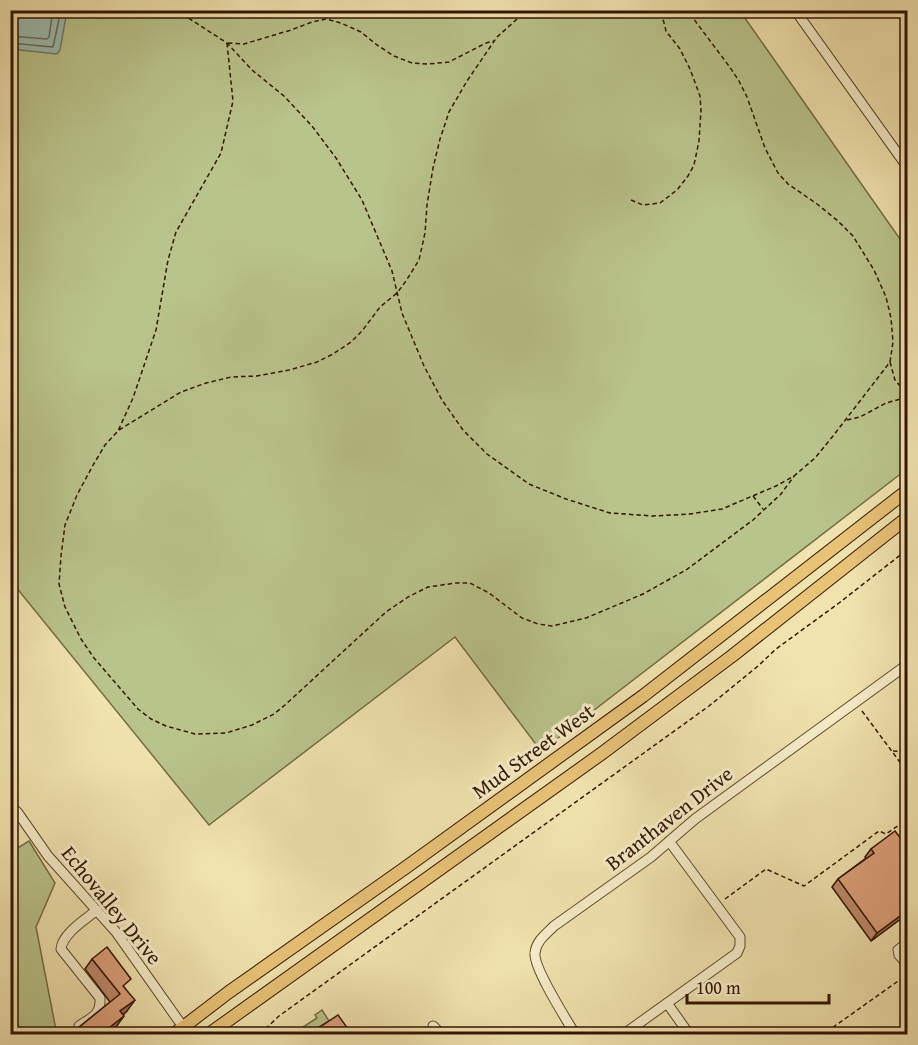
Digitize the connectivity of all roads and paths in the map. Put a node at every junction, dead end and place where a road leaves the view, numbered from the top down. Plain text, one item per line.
1 (176, 10) edge
2 (657, 10) edge
3 (687, 10) edge
4 (795, 10) edge
5 (527, 11) edge
6 (495, 41) junction
7 (227, 43) junction
8 (908, 168) edge
9 (631, 200) dead end
10 (397, 293) junction
11 (890, 362) junction
12 (908, 396) edge
13 (847, 420) junction
14 (118, 431) junction
15 (795, 475) junction
16 (908, 490) edge
17 (753, 496) junction
18 (763, 510) junction
19 (908, 517) edge
20 (908, 549) edge
21 (908, 664) edge
22 (856, 701) junction
23 (892, 751) junction
24 (908, 752) edge
25 (908, 773) edge
26 (10, 805) edge
27 (908, 819) edge
28 (669, 841) junction
29 (717, 905) junction
30 (97, 910) junction
31 (908, 942) edge
32 (908, 964) edge
33 (908, 977) edge
34 (667, 1003) junction
35 (79, 1026) edge
36 (433, 1026) dead end
37 (182, 1033) edge
38 (209, 1035) edge
39 (260, 1035) edge
40 (441, 1035) edge
41 (575, 1035) edge
42 (624, 1035) edge
43 (689, 1035) edge
44 (829, 1035) edge

1 - 7 path
2 - 9 path
3 - 11 path
4 - 8 street
5 - 6 path
6 - 7 path
6 - 10 path
7 - 10 path
7 - 14 path
10 - 14 path
10 - 17 path
11 - 12 path
11 - 13 path
12 - 13 path
13 - 15 path
14 - 18 path
15 - 17 path
15 - 18 path
16 - 37 main road, Mud Street West
17 - 18 path
19 - 38 main road, Mud Street West
20 - 39 path
21 - 22 street, Branthaven Drive
22 - 23 path
22 - 28 street, Branthaven Drive
23 - 24 path
23 - 25 path
26 - 30 street, Echovalley Drive
27 - 29 path
28 - 29 street
28 - 41 street, Branthaven Drive
29 - 34 street
30 - 35 street
30 - 37 street, Echovalley Drive
31 - 32 street
33 - 44 path
34 - 42 street
34 - 43 street
36 - 40 street

